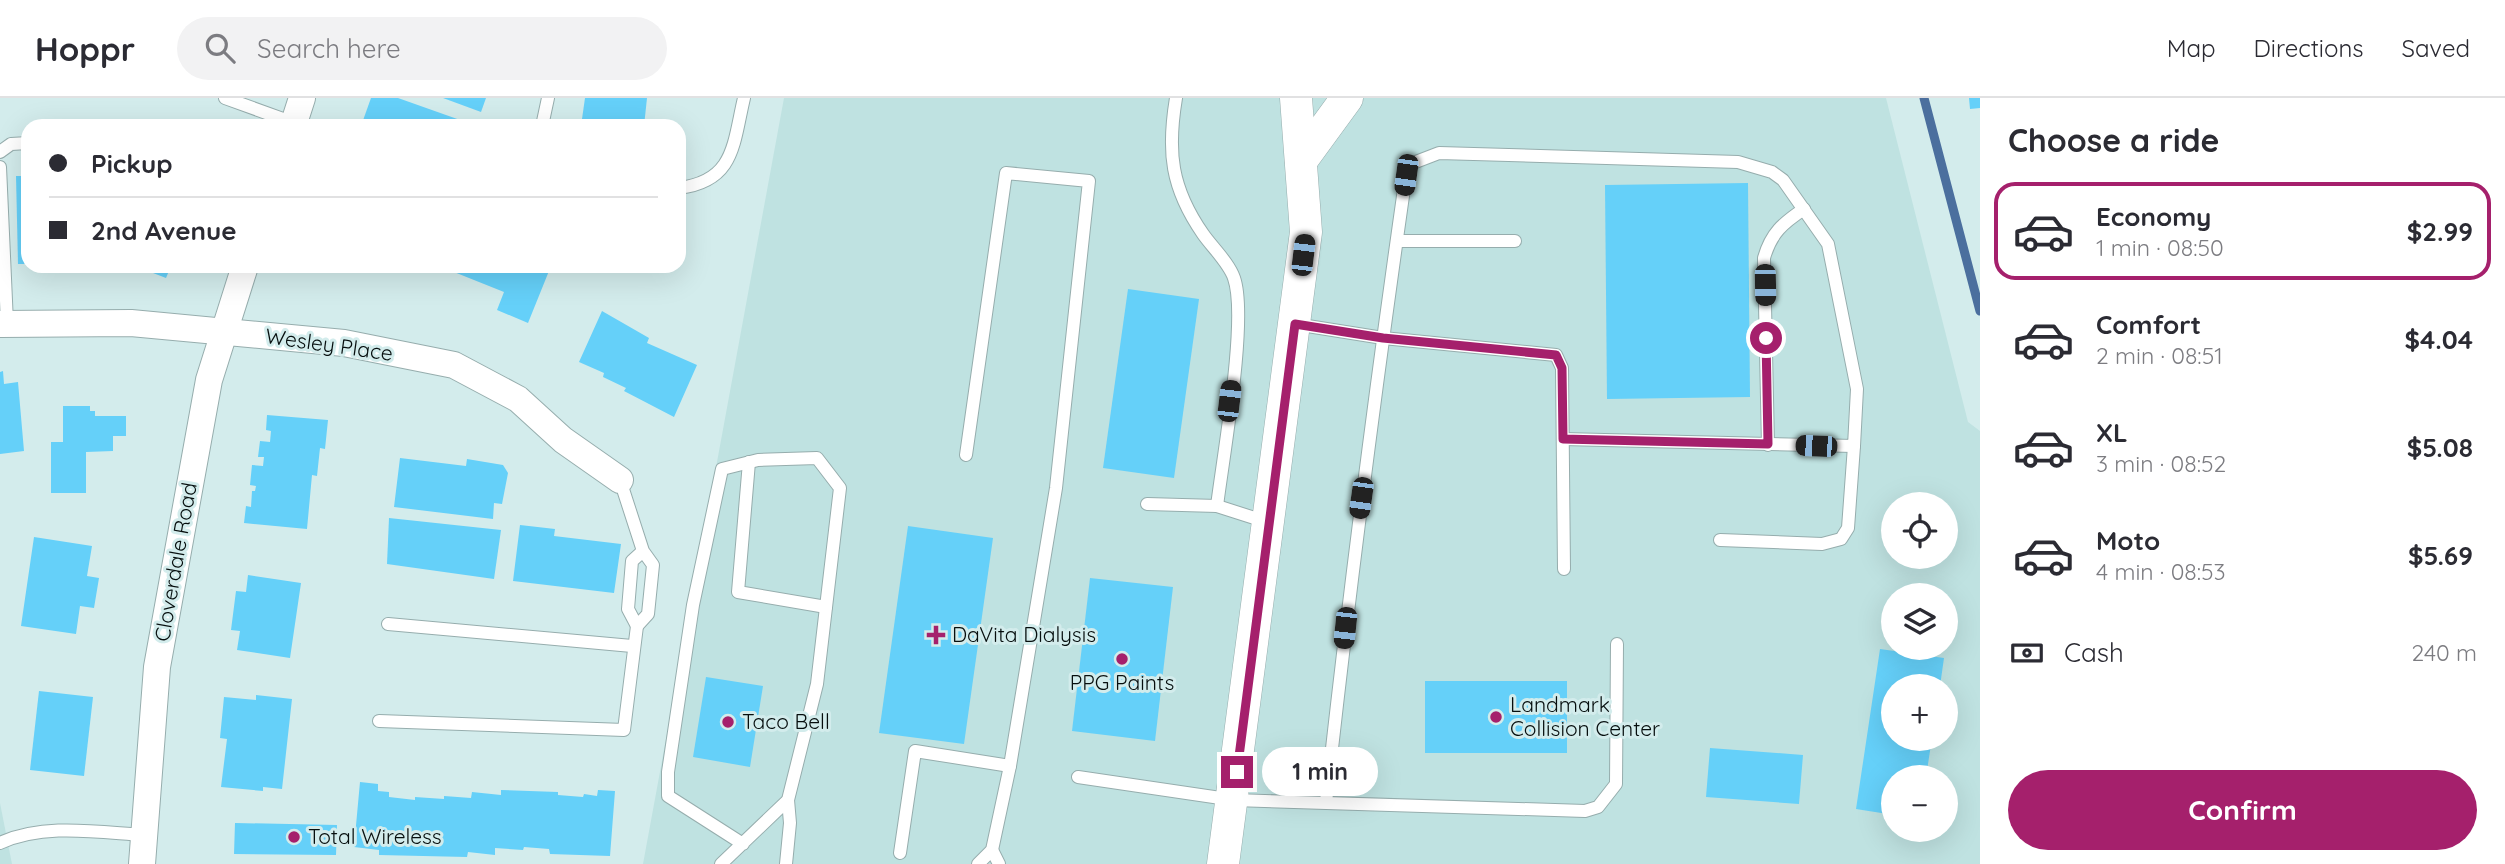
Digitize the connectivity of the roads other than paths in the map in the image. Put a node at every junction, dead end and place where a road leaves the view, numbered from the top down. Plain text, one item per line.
1 (225, 98) edge
2 (548, 98) edge
3 (744, 98) edge
4 (1176, 98) edge
5 (1296, 98) edge
6 (1347, 98) edge
7 (296, 116) edge
8 (544, 119) edge
9 (21, 143) edge
10 (0, 152) edge
11 (1301, 161) junction
12 (0, 167) edge
13 (686, 186) edge
14 (1804, 209) junction
15 (1397, 241) junction
16 (1515, 241) dead end
17 (243, 273) edge
18 (4, 324) edge
19 (1295, 324) junction
20 (223, 332) junction
21 (1383, 338) junction
22 (1563, 439) junction
23 (1768, 444) junction
24 (1854, 446) junction
25 (966, 455) dead end
26 (749, 462) junction
27 (620, 480) joint
28 (1147, 504) dead end
29 (1217, 506) junction
30 (1270, 523) junction
31 (1720, 540) dead end
32 (643, 551) junction
33 (1564, 569) dead end
34 (826, 607) junction
35 (388, 624) dead end
36 (637, 626) junction
37 (1617, 644) dead end
38 (632, 646) junction
39 (379, 721) dead end
40 (1010, 766) junction
41 (1078, 777) dead end
42 (788, 800) junction
43 (1234, 800) junction
44 (1326, 802) junction
45 (144, 835) junction
46 (0, 843) edge
47 (743, 844) junction
48 (992, 850) junction
49 (900, 853) dead end
50 (142, 864) edge
51 (721, 864) edge
52 (786, 864) edge
53 (978, 864) edge
54 (999, 864) edge
55 (1223, 864) edge

1 - 7 lane
2 - 8 lane
3 - 13 lane
4 - 29 lane
5 - 11 street
6 - 11 street
9 - 10 lane
11 - 19 street
12 - 18 lane
14 - 15 lane
14 - 23 lane
14 - 24 lane
15 - 16 lane
15 - 21 lane
17 - 20 street, Cloverdale Road
18 - 20 street, Wesley Place
19 - 21 lane
19 - 30 street
20 - 27 street, Wesley Place
20 - 45 street, Cloverdale Road
21 - 22 lane
21 - 44 lane
22 - 23 lane
22 - 33 lane
23 - 24 lane
24 - 31 lane
25 - 40 lane
26 - 34 lane
26 - 34 lane
26 - 47 lane
27 - 32 lane
28 - 29 lane
29 - 30 lane
30 - 43 street
32 - 36 lane
32 - 36 lane
34 - 42 lane
35 - 38 lane
36 - 38 lane
37 - 44 lane
38 - 39 lane
40 - 48 lane
40 - 49 lane
41 - 43 lane
42 - 47 lane
42 - 52 lane
43 - 44 lane
43 - 55 street
45 - 46 lane
45 - 50 street, Cloverdale Road
47 - 51 lane
48 - 53 lane
48 - 54 lane

